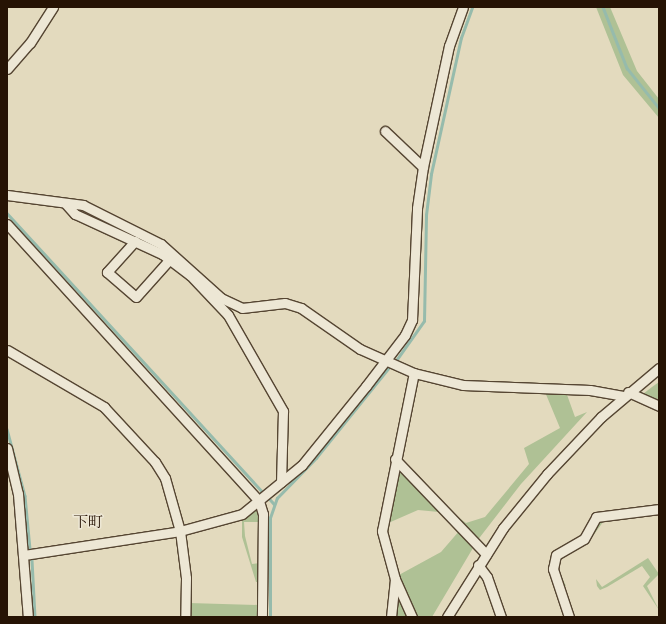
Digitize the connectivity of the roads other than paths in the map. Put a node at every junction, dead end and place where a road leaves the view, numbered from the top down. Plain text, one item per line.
1 (52, 7) edge
2 (463, 7) edge
3 (7, 69) edge
4 (385, 130) dead end
5 (423, 167) junction
6 (7, 195) edge
7 (64, 203) junction
8 (7, 224) edge
9 (135, 241) junction
10 (170, 260) junction
11 (7, 350) edge
12 (383, 362) junction
13 (659, 368) edge
14 (414, 373) junction
15 (626, 394) junction
16 (659, 406) edge
17 (7, 448) edge
18 (395, 459) junction
19 (281, 482) junction
20 (259, 501) junction
21 (659, 509) edge
22 (180, 531) junction
23 (486, 554) junction
24 (24, 555) junction
25 (478, 565) junction
26 (395, 579) junction
27 (28, 617) edge
28 (185, 617) edge
29 (262, 617) edge
30 (391, 617) edge
31 (412, 617) edge
32 (447, 617) edge
33 (501, 617) edge
34 (569, 617) edge

1 - 3 street
2 - 5 street
4 - 5 street
5 - 12 street
6 - 7 street
7 - 9 street
7 - 12 street
8 - 20 street
9 - 10 street
9 - 10 street
10 - 19 street
11 - 22 street
12 - 14 street
12 - 19 street
13 - 15 street
14 - 15 street
14 - 18 street
15 - 16 street
15 - 23 street
17 - 24 street
18 - 23 street
18 - 26 street
19 - 20 street
20 - 22 street
20 - 29 street
21 - 34 street
22 - 24 street
22 - 28 street
23 - 25 street
24 - 27 street
25 - 32 street
25 - 33 street
26 - 30 street
26 - 31 street

